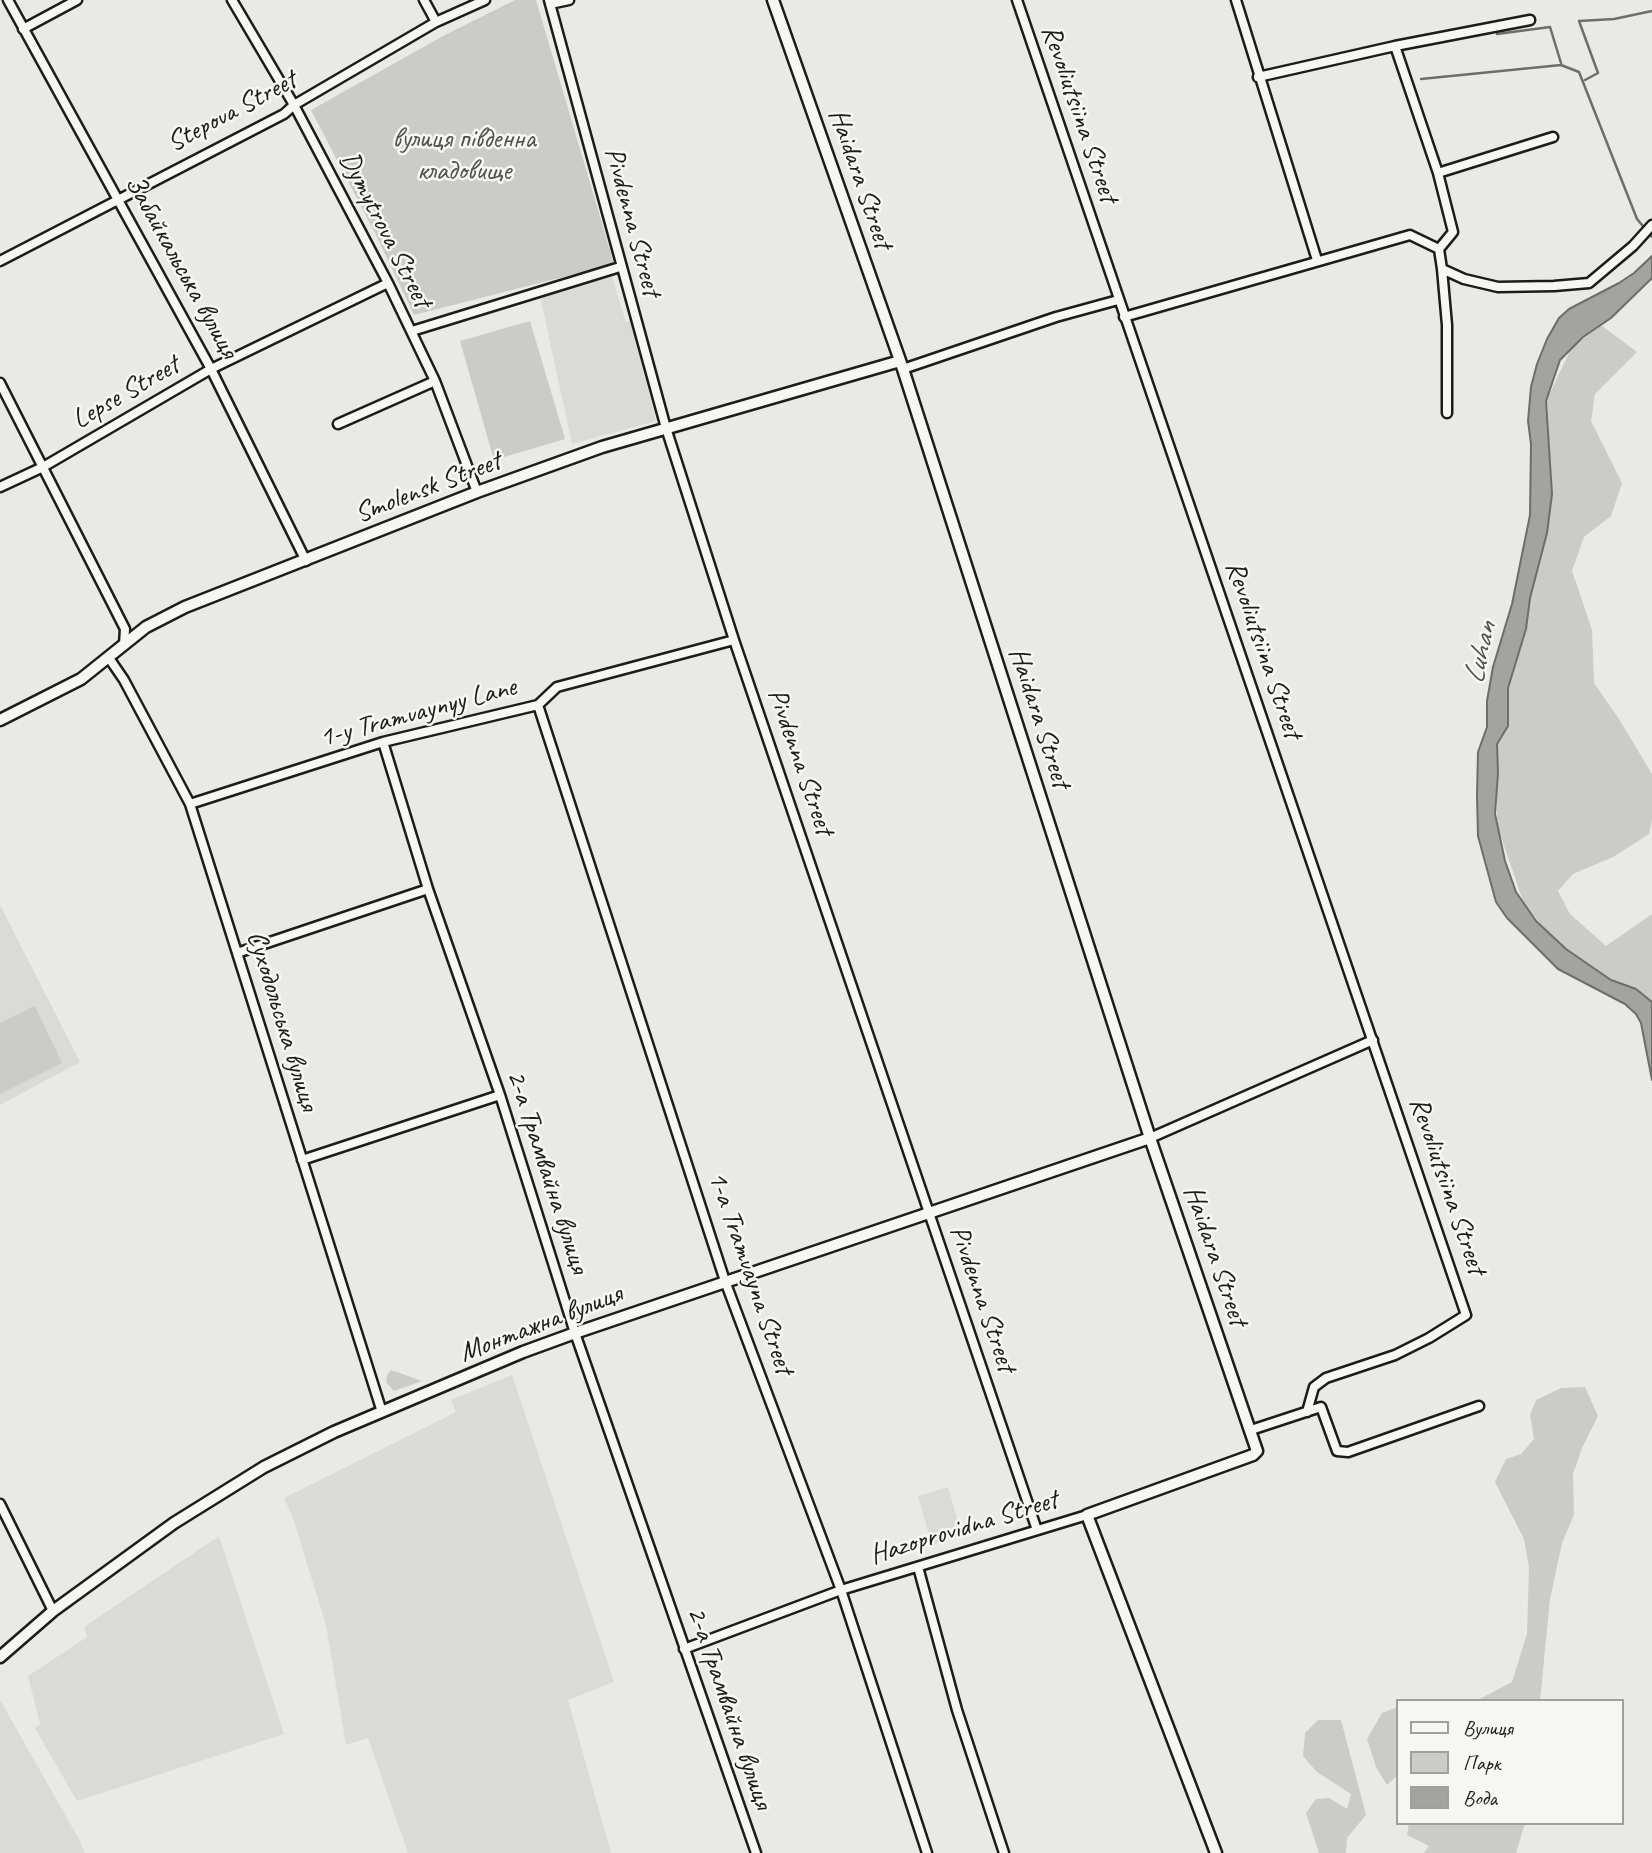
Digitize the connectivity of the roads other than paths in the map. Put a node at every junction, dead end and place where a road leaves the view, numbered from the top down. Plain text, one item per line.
1 (8, 0) edge
2 (77, 0) edge
3 (232, 0) edge
4 (424, 0) edge
5 (485, 0) edge
6 (569, 0) edge
7 (773, 0) edge
8 (1017, 0) edge
9 (1236, 0) edge
10 (549, 2) edge
11 (1530, 20) dead end
12 (436, 22) junction
13 (23, 29) junction
14 (1395, 46) junction
15 (1258, 77) junction
16 (294, 105) junction
17 (1553, 136) dead end
18 (1438, 173) junction
19 (117, 198) junction
20 (1652, 225) edge
21 (1439, 250) junction
22 (1317, 260) junction
23 (0, 261) edge
24 (620, 267) junction
25 (1442, 269) junction
26 (388, 283) junction
27 (1118, 300) junction
28 (1124, 317) junction
29 (412, 331) junction
30 (902, 365) junction
31 (211, 369) junction
32 (435, 381) junction
33 (0, 383) edge
34 (1447, 413) dead end
35 (338, 424) dead end
36 (666, 428) junction
37 (44, 467) junction
38 (0, 488) edge
39 (477, 492) junction
40 (306, 561) junction
41 (734, 640) junction
42 (124, 645) junction
43 (108, 658) junction
44 (538, 705) junction
45 (0, 720) edge
46 (383, 742) junction
47 (190, 804) junction
48 (428, 889) junction
49 (237, 953) junction
50 (1373, 1040) junction
51 (500, 1095) junction
52 (1150, 1139) junction
53 (302, 1160) junction
54 (928, 1213) junction
55 (725, 1281) junction
56 (575, 1333) junction
57 (1479, 1406) dead end
58 (382, 1412) junction
59 (1307, 1412) junction
60 (1251, 1430) junction
61 (1256, 1451) joint
62 (0, 1507) edge
63 (1087, 1515) junction
64 (1037, 1530) junction
65 (918, 1567) junction
66 (841, 1590) junction
67 (53, 1611) junction
68 (684, 1649) junction
69 (0, 1657) edge
70 (756, 1853) edge
71 (927, 1853) edge
72 (1004, 1853) edge
73 (1216, 1853) edge

1 - 13 street, Забайкальська вулиця
2 - 13 street
3 - 16 street, Dymytrova Street
4 - 12 street
5 - 12 street, Stepova Street
6 - 10 street
7 - 30 street, Haidara Street
8 - 27 street, Revoliutsiina Street
9 - 15 street
10 - 24 street, Pivdenna Street
11 - 14 street
12 - 16 street, Stepova Street
13 - 19 street, Забайкальська вулиця
14 - 15 street
14 - 18 street
15 - 22 street
16 - 19 street, Stepova Street
16 - 26 street, Dymytrova Street
17 - 18 street
18 - 21 street
19 - 23 street, Stepova Street
19 - 31 street, Забайкальська вулиця
20 - 25 street
21 - 22 street
21 - 25 street
22 - 28 street
24 - 29 street
24 - 36 street, Pivdenna Street
25 - 34 street
26 - 29 street, Dymytrova Street
26 - 31 street, Lepse Street
27 - 28 street, Revoliutsiina Street
27 - 30 street
28 - 50 street, Revoliutsiina Street
29 - 32 street, Dymytrova Street
30 - 36 street, Smolensk Street
30 - 52 street, Haidara Street
31 - 37 street, Lepse Street
31 - 40 street, Забайкальська вулиця
32 - 35 street
32 - 39 street, Dymytrova Street
33 - 37 street
36 - 39 street, Smolensk Street
36 - 41 street, Pivdenna Street
37 - 38 street, Lepse Street
37 - 42 street
39 - 40 street, Smolensk Street
40 - 42 street, Smolensk Street
41 - 44 street, 1-y Tramvaynyy Lane
41 - 54 street, Pivdenna Street
42 - 43 street, Smolensk Street
43 - 45 street, Smolensk Street
43 - 47 street, Суходольська вулиця
44 - 46 street, 1-y Tramvaynyy Lane
44 - 55 street, 1-a Tramvayna Street
46 - 47 street, 1-y Tramvaynyy Lane
46 - 48 street, 2-а Трамвайна вулиця
47 - 49 street, Суходольська вулиця
48 - 49 street
48 - 51 street, 2-а Трамвайна вулиця
49 - 53 street, Суходольська вулиця
50 - 52 street
50 - 59 street, Revoliutsiina Street
51 - 53 street
51 - 56 street, 2-а Трамвайна вулиця
52 - 54 street, Монтажна вулиця
52 - 60 street, Haidara Street
53 - 58 street, Суходольська вулиця
54 - 55 street, Монтажна вулиця
54 - 64 street, Pivdenna Street
55 - 56 street, Монтажна вулиця
55 - 66 street, 1-a Tramvayna Street
56 - 58 street, Монтажна вулиця
56 - 68 street, 2-а Трамвайна вулиця
57 - 59 street
58 - 67 street, Монтажна вулиця
59 - 60 street
60 - 61 street, Haidara Street
61 - 63 street, Hazoprovidna Street
62 - 67 street
63 - 64 street, Hazoprovidna Street
63 - 73 street
64 - 65 street, Hazoprovidna Street
65 - 66 street, Hazoprovidna Street
65 - 72 street
66 - 68 street, Hazoprovidna Street
66 - 71 street, 1-a Tramvayna Street
67 - 69 street, Монтажна вулиця
68 - 70 street, 2-а Трамвайна вулиця

